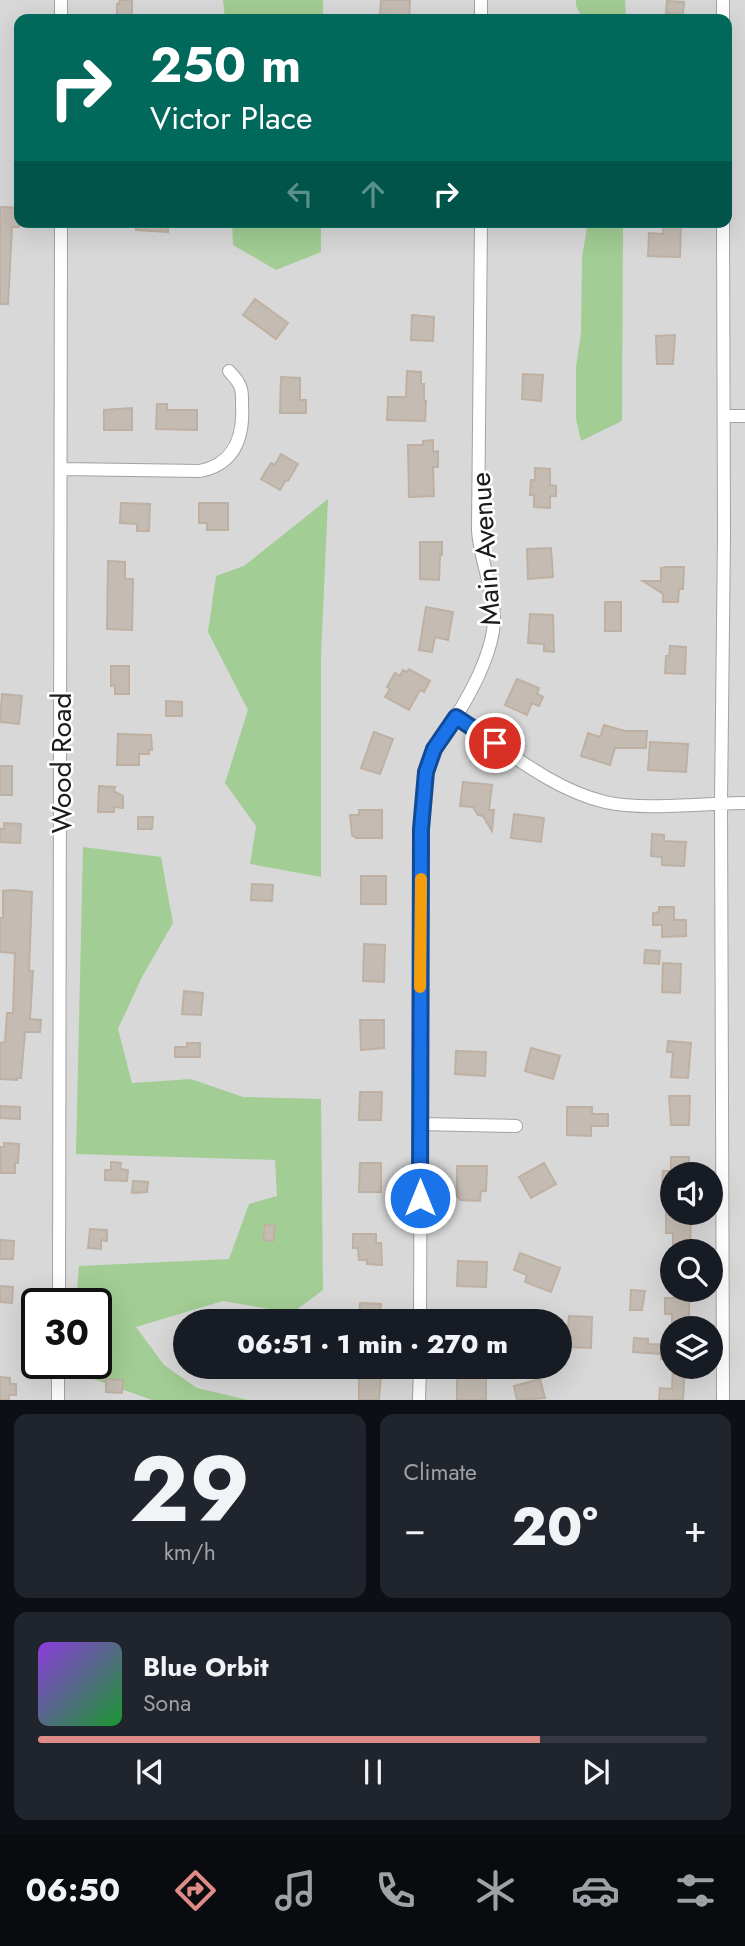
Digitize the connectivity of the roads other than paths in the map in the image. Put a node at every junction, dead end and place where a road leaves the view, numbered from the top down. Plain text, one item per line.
1 (61, 228) edge
2 (481, 228) edge
3 (723, 228) edge
4 (229, 371) dead end
5 (724, 416) junction
6 (745, 416) edge
7 (62, 469) junction
8 (456, 717) junction
9 (721, 803) junction
10 (745, 803) edge
11 (420, 1124) junction
12 (516, 1126) dead end
13 (59, 1288) edge
14 (420, 1309) edge
15 (58, 1379) edge
16 (420, 1379) edge
17 (58, 1400) edge
18 (419, 1400) edge
19 (723, 1400) edge

1 - 7 street, Wood Road
2 - 8 street, Main Avenue
3 - 5 street
4 - 7 street
5 - 6 street
5 - 9 street
7 - 13 street, Wood Road
8 - 9 street
8 - 11 street, Main Avenue
9 - 10 street
9 - 19 street
11 - 12 street
11 - 14 street, Main Avenue
15 - 17 street
16 - 18 street

